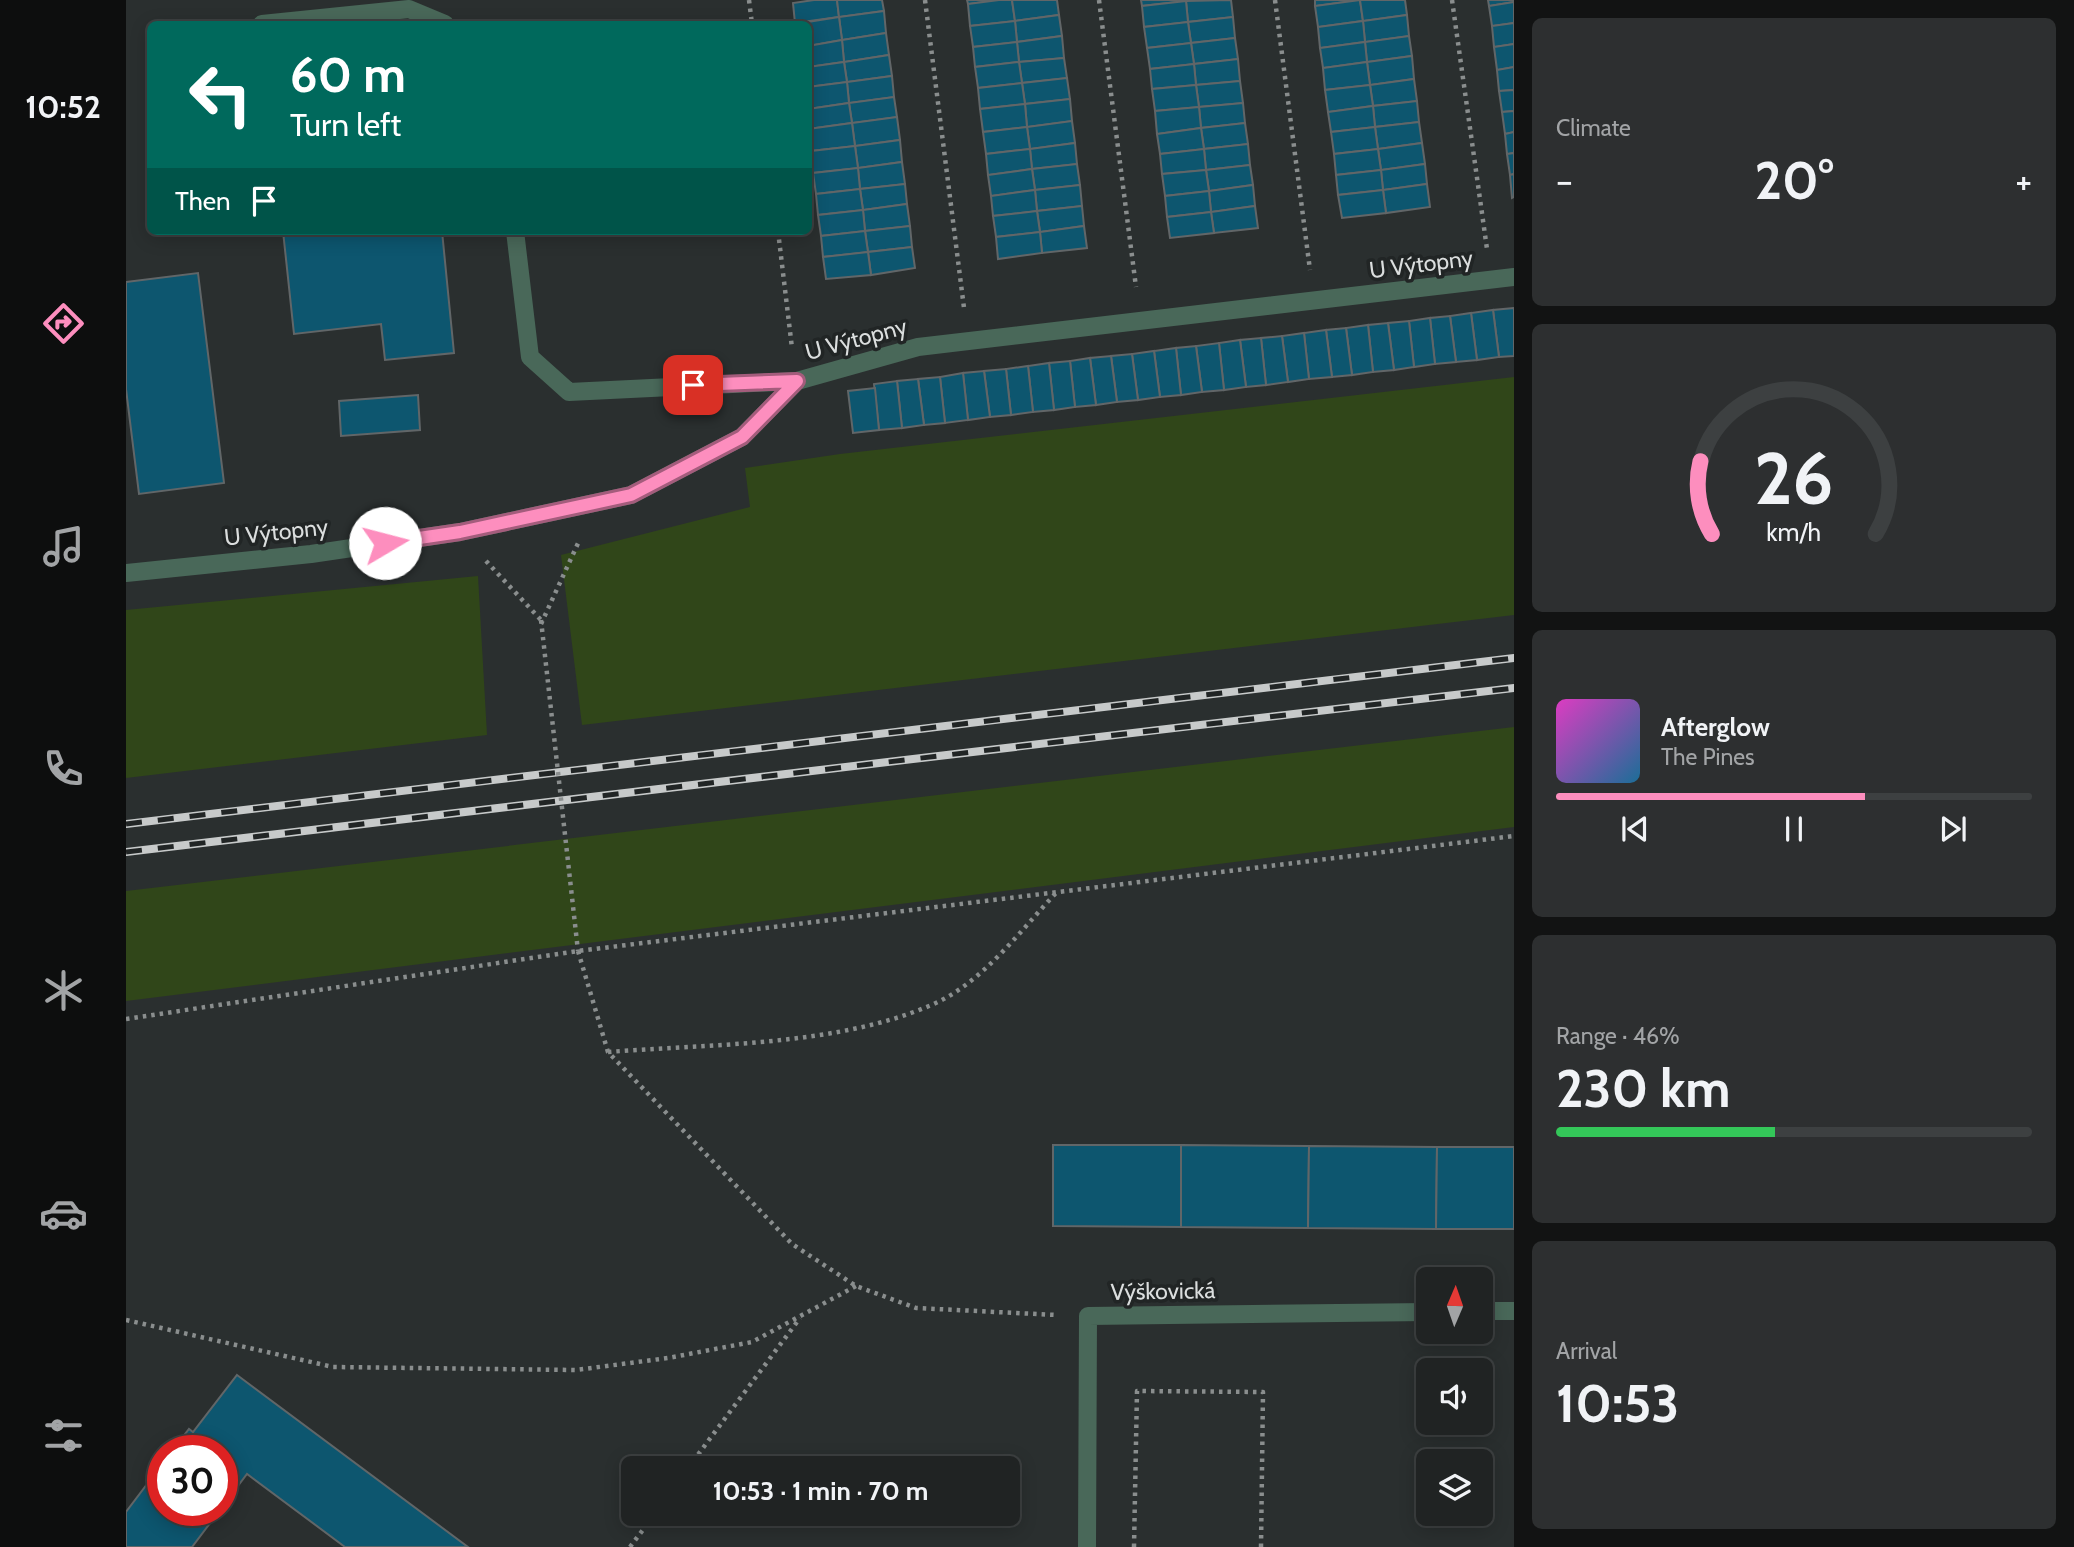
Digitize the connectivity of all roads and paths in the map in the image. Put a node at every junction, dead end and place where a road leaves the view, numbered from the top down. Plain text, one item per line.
1 (749, 0) edge
2 (925, 0) edge
3 (1099, 0) edge
4 (1275, 0) edge
5 (1452, 0) edge
6 (291, 21) edge
7 (438, 21) edge
8 (752, 21) edge
9 (515, 235) edge
10 (779, 235) edge
11 (1514, 277) edge
12 (1491, 280) junction
13 (1315, 301) junction
14 (1140, 321) junction
15 (968, 341) junction
16 (797, 381) junction
17 (598, 502) junction
18 (460, 532) junction
19 (126, 573) edge
20 (541, 622) junction
21 (1514, 836) edge
22 (1057, 892) junction
23 (578, 951) junction
24 (126, 1019) edge
25 (608, 1052) junction
26 (856, 1286) junction
27 (1493, 1311) edge
28 (1514, 1311) edge
29 (1416, 1312) edge
30 (803, 1315) junction
31 (1088, 1316) junction
32 (126, 1320) edge
33 (697, 1456) edge
34 (646, 1526) edge
35 (630, 1547) edge
36 (1087, 1547) edge
37 (1134, 1547) edge
38 (1261, 1547) edge

1 - 8 path
2 - 15 path
3 - 14 path
4 - 13 path
5 - 12 path
6 - 7 street
9 - 16 street
10 - 16 path
11 - 12 street, U Výtopny
12 - 13 street, U Výtopny
13 - 14 street, U Výtopny
14 - 15 street, U Výtopny
15 - 16 street, U Výtopny
16 - 17 street, U Výtopny
17 - 18 street, U Výtopny
17 - 20 path
18 - 19 street, U Výtopny
18 - 20 path
20 - 23 path, bridge
21 - 22 path
22 - 23 path
22 - 25 path
23 - 24 path
23 - 25 path
25 - 26 path
26 - 30 path
26 - 31 path
27 - 28 street
29 - 31 street, Výškovická
30 - 32 path
30 - 33 path
31 - 36 street, Výškovická
34 - 35 path
37 - 38 path

